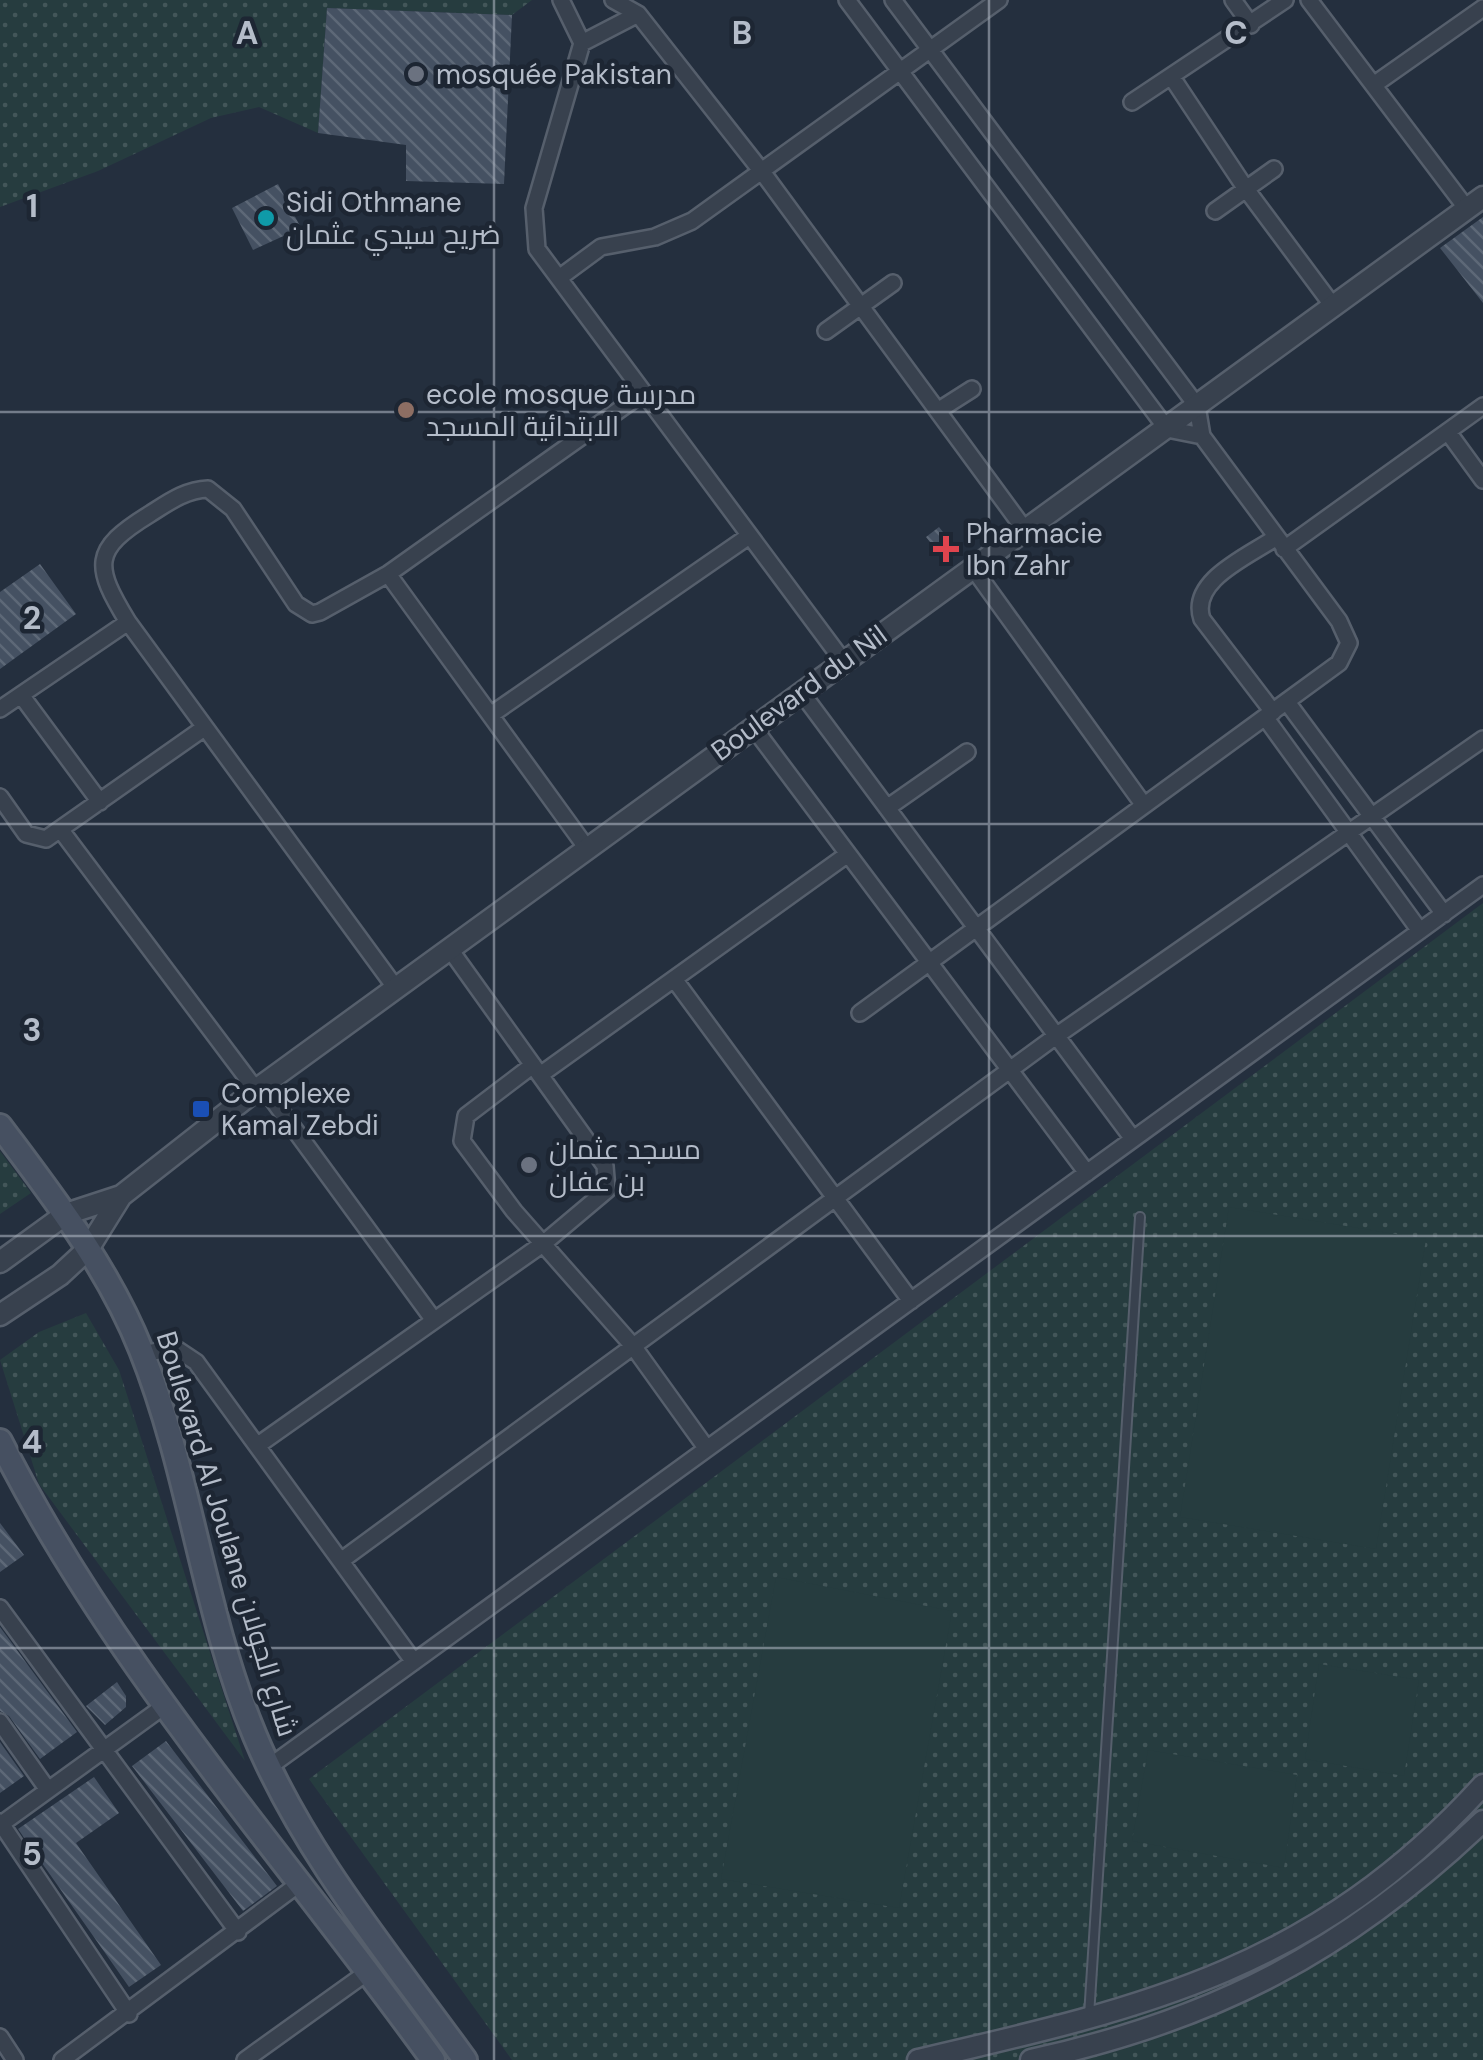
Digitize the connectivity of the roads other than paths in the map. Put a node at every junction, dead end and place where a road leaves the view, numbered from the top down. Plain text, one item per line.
1 (561, 0) edge
2 (612, 0) edge
3 (847, 0) edge
4 (893, 0) edge
5 (999, 0) edge
6 (1232, 0) edge
7 (1285, 0) edge
8 (1310, 0) edge
9 (1483, 8) edge
10 (638, 14) junction
11 (1250, 25) junction
12 (582, 43) junction
13 (932, 51) junction
14 (902, 74) junction
15 (1171, 76) junction
16 (1375, 84) junction
17 (1132, 102) dead end
18 (1274, 169) dead end
19 (762, 174) junction
20 (1246, 189) junction
21 (1475, 203) edge
22 (1215, 211) dead end
23 (560, 278) junction
24 (893, 283) dead end
25 (858, 306) junction
26 (1333, 306) junction
27 (826, 331) dead end
28 (972, 389) dead end
29 (643, 393) junction
30 (1197, 406) junction
31 (1483, 406) edge
32 (939, 410) junction
33 (1167, 429) junction
34 (1448, 432) junction
35 (1202, 436) junction
36 (1483, 480) edge
37 (1026, 530) junction
38 (750, 536) junction
39 (1279, 544) junction
40 (972, 568) junction
41 (388, 574) junction
42 (128, 622) junction
43 (843, 661) junction
44 (801, 692) junction
45 (22, 695) junction
46 (0, 710) edge
47 (1275, 710) junction
48 (492, 714) junction
49 (753, 727) junction
50 (204, 728) junction
51 (1483, 740) edge
52 (967, 752) dead end
53 (0, 797) edge
54 (100, 802) junction
55 (1143, 804) junction
56 (887, 808) junction
57 (1372, 820) junction
58 (60, 829) junction
59 (1352, 835) junction
60 (586, 847) junction
61 (848, 854) junction
62 (1483, 885) edge
63 (1444, 914) junction
64 (976, 927) junction
65 (1420, 931) junction
66 (448, 948) junction
67 (927, 963) junction
68 (674, 979) junction
69 (395, 987) junction
70 (860, 1013) dead end
71 (1056, 1036) junction
72 (536, 1070) junction
73 (1012, 1072) junction
74 (259, 1087) junction
75 (0, 1126) edge
76 (1133, 1140) junction
77 (1087, 1173) junction
78 (122, 1196) junction
79 (836, 1198) junction
80 (66, 1214) junction
81 (1140, 1217) dead end
82 (544, 1242) junction
83 (88, 1248) junction
84 (0, 1262) edge
85 (912, 1300) junction
86 (0, 1315) edge
87 (432, 1319) junction
88 (633, 1346) junction
89 (142, 1354) junction
90 (0, 1441) edge
91 (258, 1445) junction
92 (707, 1449) junction
93 (342, 1560) junction
94 (0, 1608) edge
95 (414, 1662) junction
96 (167, 1704) junction
97 (0, 1722) edge
98 (102, 1751) junction
99 (269, 1767) junction
100 (1483, 1785) edge
101 (48, 1790) junction
102 (1483, 1821) edge
103 (0, 1824) edge
104 (300, 1882) junction
105 (238, 1932) junction
106 (369, 1971) junction
107 (129, 2014) junction
108 (1088, 2021) junction
109 (0, 2037) edge
110 (15, 2060) edge
111 (62, 2060) edge
112 (245, 2060) edge
113 (433, 2060) edge
114 (465, 2060) edge
115 (918, 2060) edge
116 (1031, 2060) edge

1 - 12 street
2 - 10 street
3 - 14 street
4 - 13 street
5 - 13 street
6 - 11 street
7 - 11 street
8 - 16 street
9 - 16 street
10 - 12 street
10 - 19 street
11 - 15 street
12 - 23 street
13 - 14 street
13 - 30 street
14 - 19 street
14 - 33 street
15 - 17 street
15 - 20 street
16 - 21 street
18 - 20 street
19 - 23 street
19 - 25 street
20 - 22 street
20 - 26 street
21 - 26 street, Boulevard du Nil
23 - 29 street
24 - 25 street
25 - 27 street
25 - 32 street
26 - 30 street, Boulevard du Nil
28 - 32 street
29 - 38 street
29 - 41 street
30 - 33 street, Boulevard du Nil
30 - 35 street
31 - 34 street
32 - 37 street
33 - 35 street
33 - 37 street, Boulevard du Nil
34 - 36 street
34 - 39 street
35 - 39 street
37 - 40 street, Boulevard du Nil
38 - 43 street
38 - 48 street
39 - 47 street
39 - 47 street
40 - 43 street, Boulevard du Nil
40 - 55 street
41 - 42 street
41 - 48 street
42 - 45 street
42 - 50 street
43 - 44 street, Boulevard du Nil
44 - 49 street, Boulevard du Nil
44 - 56 street
45 - 46 street
45 - 54 street
47 - 55 street
47 - 57 street
47 - 59 street
48 - 60 street
49 - 60 street, Boulevard du Nil
49 - 61 street
50 - 54 street
50 - 69 street
51 - 57 street
52 - 56 street
53 - 58 street
54 - 58 street
55 - 64 street
56 - 64 street
57 - 59 street
57 - 63 street
58 - 74 street
59 - 65 street
59 - 71 street
60 - 66 street, Boulevard du Nil
61 - 67 street
61 - 68 street
62 - 63 street
63 - 65 street
64 - 67 street
64 - 71 street
65 - 76 street
66 - 69 street, Boulevard du Nil
66 - 72 street
67 - 70 street
67 - 73 street
68 - 72 street
68 - 79 street
69 - 74 street, Boulevard du Nil
71 - 73 street
71 - 76 street
72 - 82 street
72 - 82 street
73 - 77 street
73 - 79 street
74 - 78 street, Boulevard du Nil
74 - 87 street
75 - 80 main road, Boulevard Al Joulane شارع الجولان
76 - 77 street
77 - 85 street
78 - 80 street, Boulevard du Nil
78 - 83 street, Boulevard du Nil
79 - 85 street
79 - 88 street
80 - 83 main road, Boulevard Al Joulane شارع الجولان
80 - 84 street, Boulevard du Nil
81 - 108 lane
82 - 87 street
82 - 88 street
83 - 86 street, Boulevard du Nil
83 - 89 main road, Boulevard Al Joulane شارع الجولان
85 - 92 street
87 - 91 street
88 - 92 street
88 - 93 street
89 - 91 street
89 - 99 main road, Boulevard Al Joulane شارع الجولان
90 - 96 main road
91 - 93 street
92 - 95 street
93 - 95 street
94 - 98 street
95 - 99 street
96 - 98 street
96 - 104 main road
97 - 101 street
98 - 101 street
98 - 105 street
99 - 114 main road, Boulevard Al Joulane شارع الجولان
100 - 108 street
101 - 103 street
102 - 116 street
103 - 107 street
104 - 105 street
104 - 106 main road
105 - 107 street
106 - 112 street
106 - 113 main road
107 - 111 street
108 - 115 street
109 - 110 street

